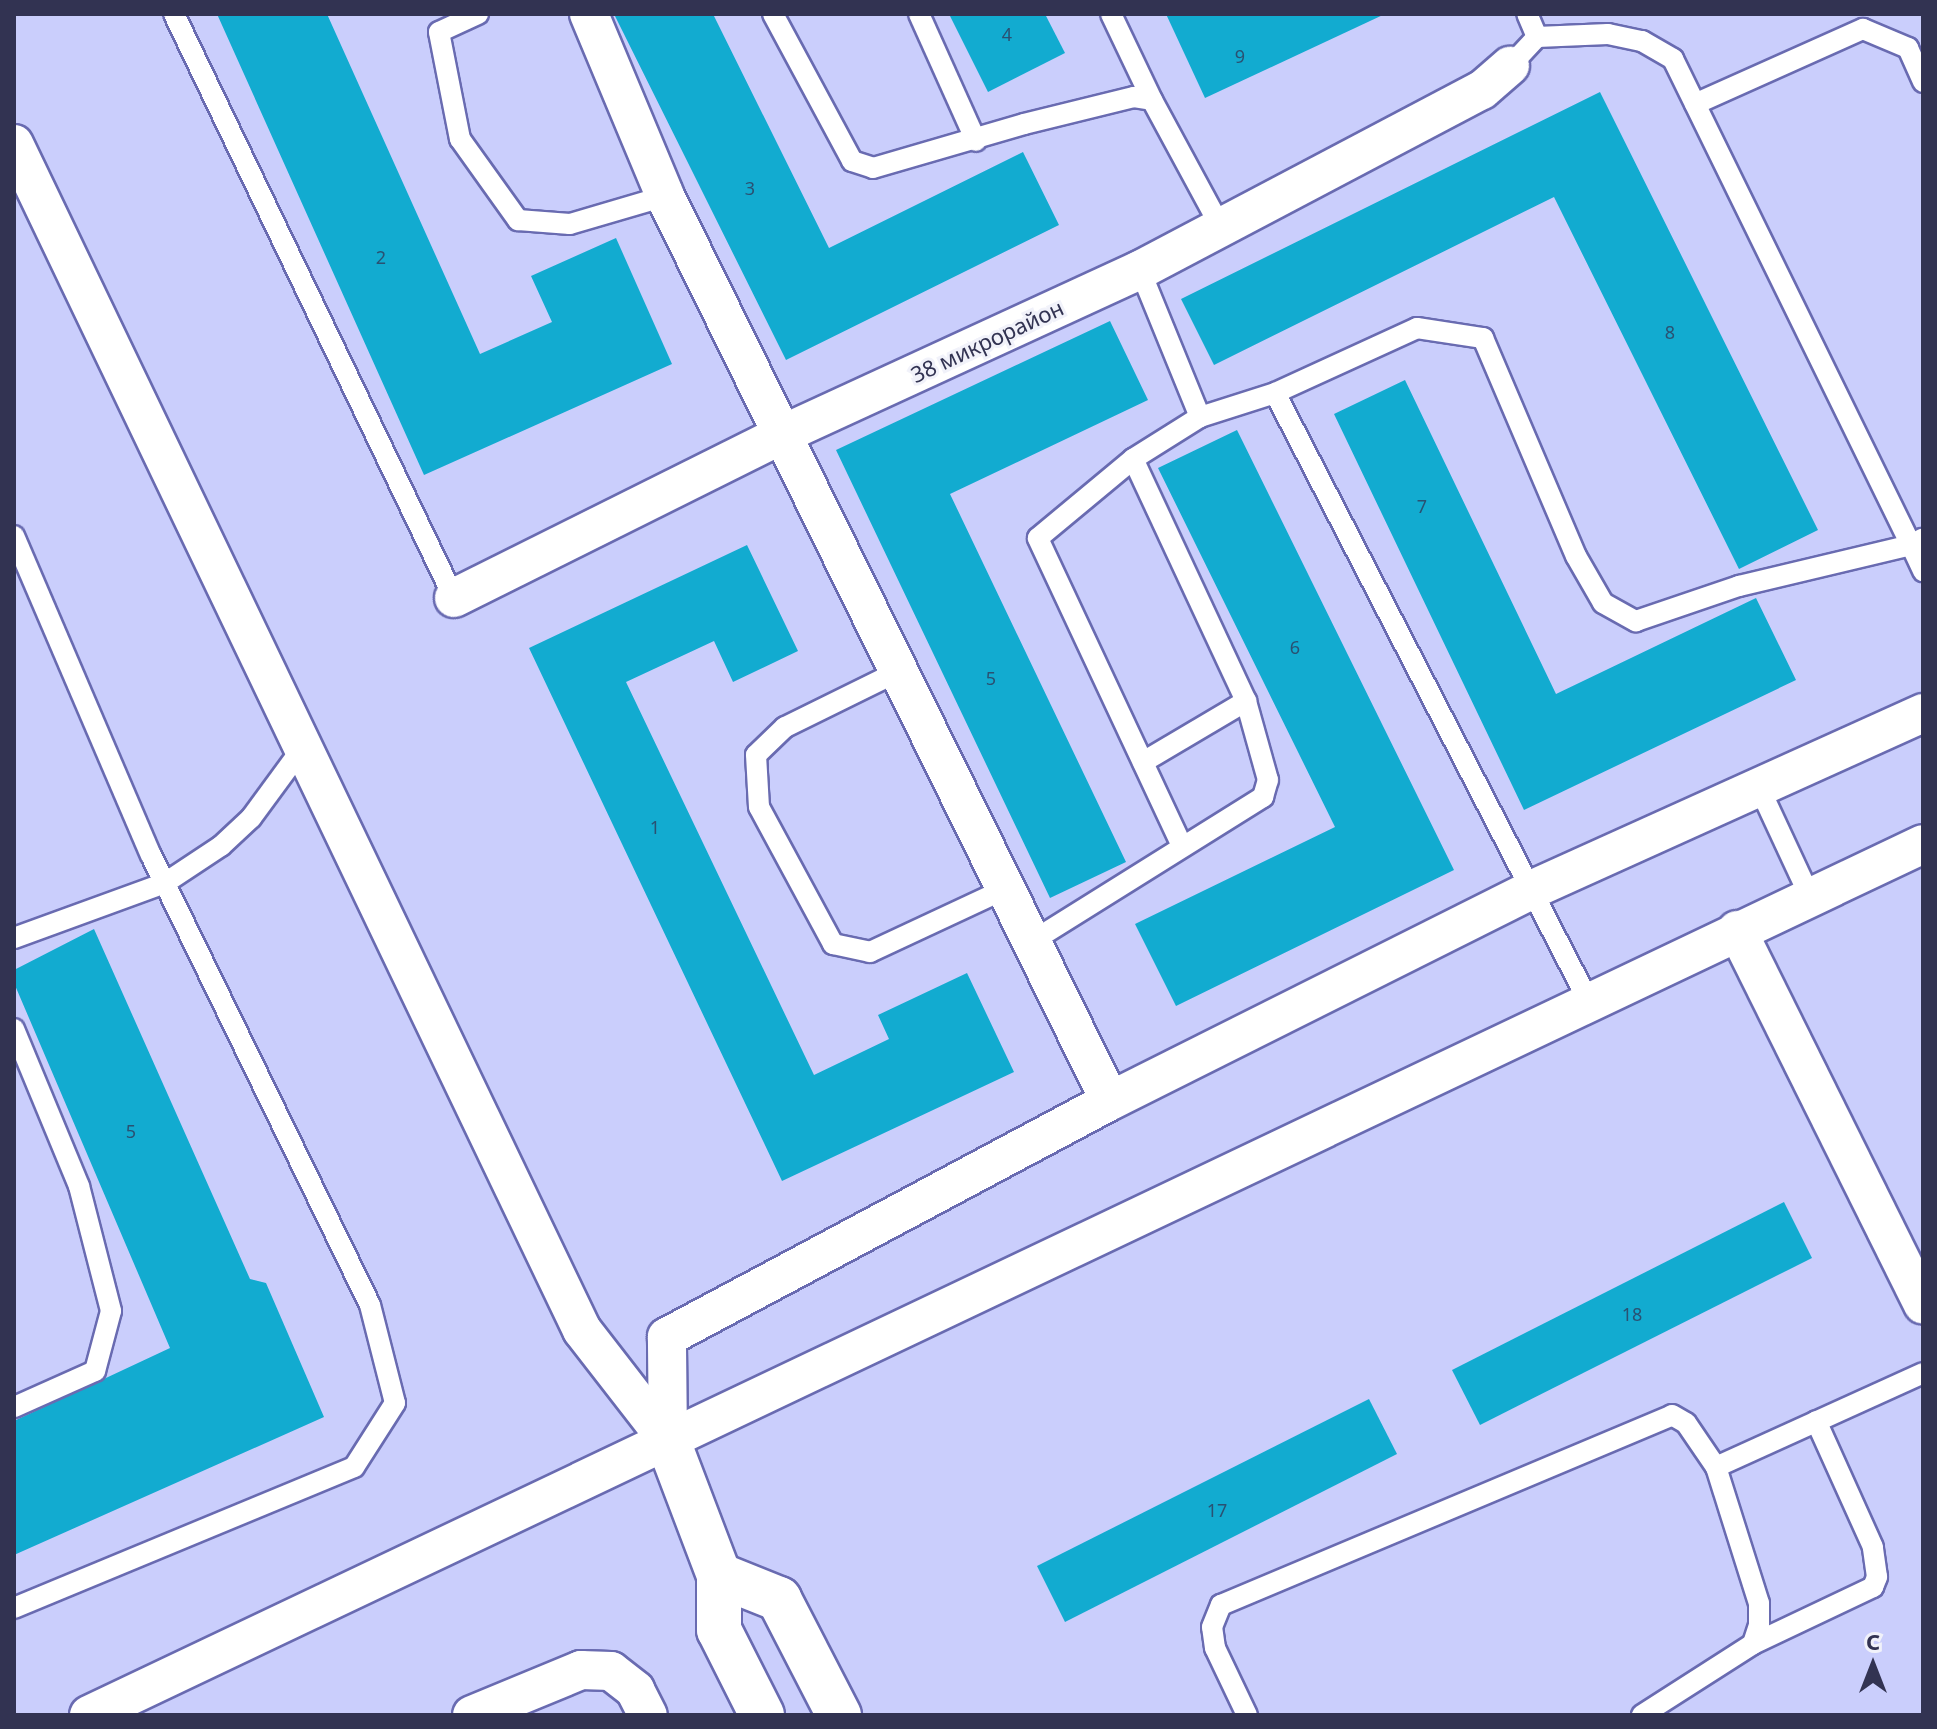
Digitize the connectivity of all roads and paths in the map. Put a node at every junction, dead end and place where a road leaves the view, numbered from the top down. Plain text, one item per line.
1 (174, 14) edge
2 (478, 14) edge
3 (589, 14) edge
4 (773, 14) edge
5 (919, 14) edge
6 (1111, 14) edge
7 (1527, 14) edge
8 (1537, 37) junction
9 (1510, 66) joint
10 (1923, 82) edge
11 (1152, 100) junction
12 (1695, 104) junction
13 (976, 141) junction
14 (14, 144) edge
15 (665, 196) junction
16 (1219, 224) junction
17 (1140, 270) junction
18 (1275, 393) junction
19 (1200, 417) junction
20 (781, 435) junction
21 (1133, 459) junction
22 (14, 536) edge
23 (1917, 542) edge
24 (1923, 571) edge
25 (454, 598) joint
26 (897, 672) junction
27 (1246, 701) junction
28 (1923, 713) edge
29 (306, 743) junction
30 (1143, 762) junction
31 (1759, 787) junction
32 (1923, 844) edge
33 (1182, 846) junction
34 (165, 883) junction
35 (1005, 889) junction
36 (1531, 890) junction
37 (1810, 897) junction
38 (1737, 930) junction
39 (14, 938) edge
40 (1031, 942) junction
41 (1589, 1002) junction
42 (14, 1029) edge
43 (1110, 1101) junction
44 (1923, 1304) edge
45 (1923, 1373) edge
46 (14, 1407) edge
47 (1816, 1421) junction
48 (668, 1441) junction
49 (1716, 1467) junction
50 (719, 1575) junction
51 (14, 1608) edge
52 (1753, 1644) junction
53 (89, 1715) edge
54 (472, 1715) edge
55 (648, 1715) edge
56 (762, 1715) edge
57 (839, 1715) edge
58 (1247, 1715) edge
59 (1642, 1715) edge

1 - 25 lane
2 - 15 lane
3 - 15 street
4 - 13 lane
5 - 13 lane
6 - 11 lane
7 - 8 lane
8 - 9 lane
8 - 12 lane
9 - 16 street, 38 микрорайон
10 - 12 lane
11 - 13 lane
11 - 16 lane
12 - 23 lane
14 - 29 street
15 - 20 street
16 - 17 street, 38 микрорайон
17 - 19 lane
17 - 20 street, 38 микрорайон
18 - 19 lane
18 - 23 lane
18 - 36 lane
19 - 21 lane
20 - 25 street, 38 микрорайон
20 - 26 street
21 - 27 lane
21 - 30 lane
22 - 34 lane
23 - 24 lane
26 - 35 street
26 - 35 lane
27 - 30 lane
27 - 33 lane
28 - 31 street
29 - 34 lane
29 - 48 street
30 - 33 lane
31 - 36 street
31 - 37 lane
32 - 37 street
33 - 40 lane
34 - 39 lane
34 - 51 lane
35 - 40 street
36 - 41 lane
36 - 43 street
37 - 38 street
38 - 41 street
38 - 44 street
40 - 43 street
41 - 48 street
42 - 46 lane
43 - 48 street
45 - 47 lane
47 - 49 lane
47 - 52 lane
48 - 50 street
48 - 53 street
49 - 52 lane
49 - 58 lane
50 - 56 street
50 - 57 street
52 - 59 lane
54 - 55 street

